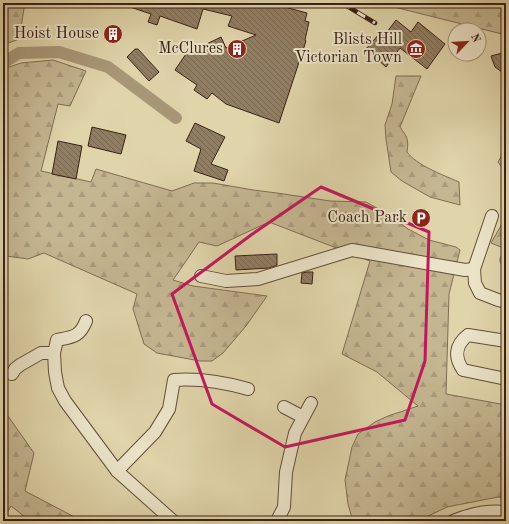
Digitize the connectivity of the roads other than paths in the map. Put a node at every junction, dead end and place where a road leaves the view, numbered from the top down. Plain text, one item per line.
1 (492, 216) dead end
2 (474, 269) junction
3 (201, 276) dead end
4 (506, 302) edge
5 (86, 322) dead end
6 (506, 341) edge
7 (54, 353) junction
8 (12, 374) dead end
9 (506, 379) edge
10 (248, 389) dead end
11 (311, 402) dead end
12 (284, 407) dead end
13 (303, 417) junction
14 (117, 471) junction
15 (506, 512) edge
16 (173, 521) edge
17 (277, 521) edge
18 (453, 521) edge

1 - 2 street
2 - 3 street
2 - 4 street
5 - 7 street
6 - 9 street
7 - 8 street
7 - 14 street
10 - 14 street
11 - 13 street
12 - 13 street
13 - 17 street
14 - 16 street
15 - 18 street

